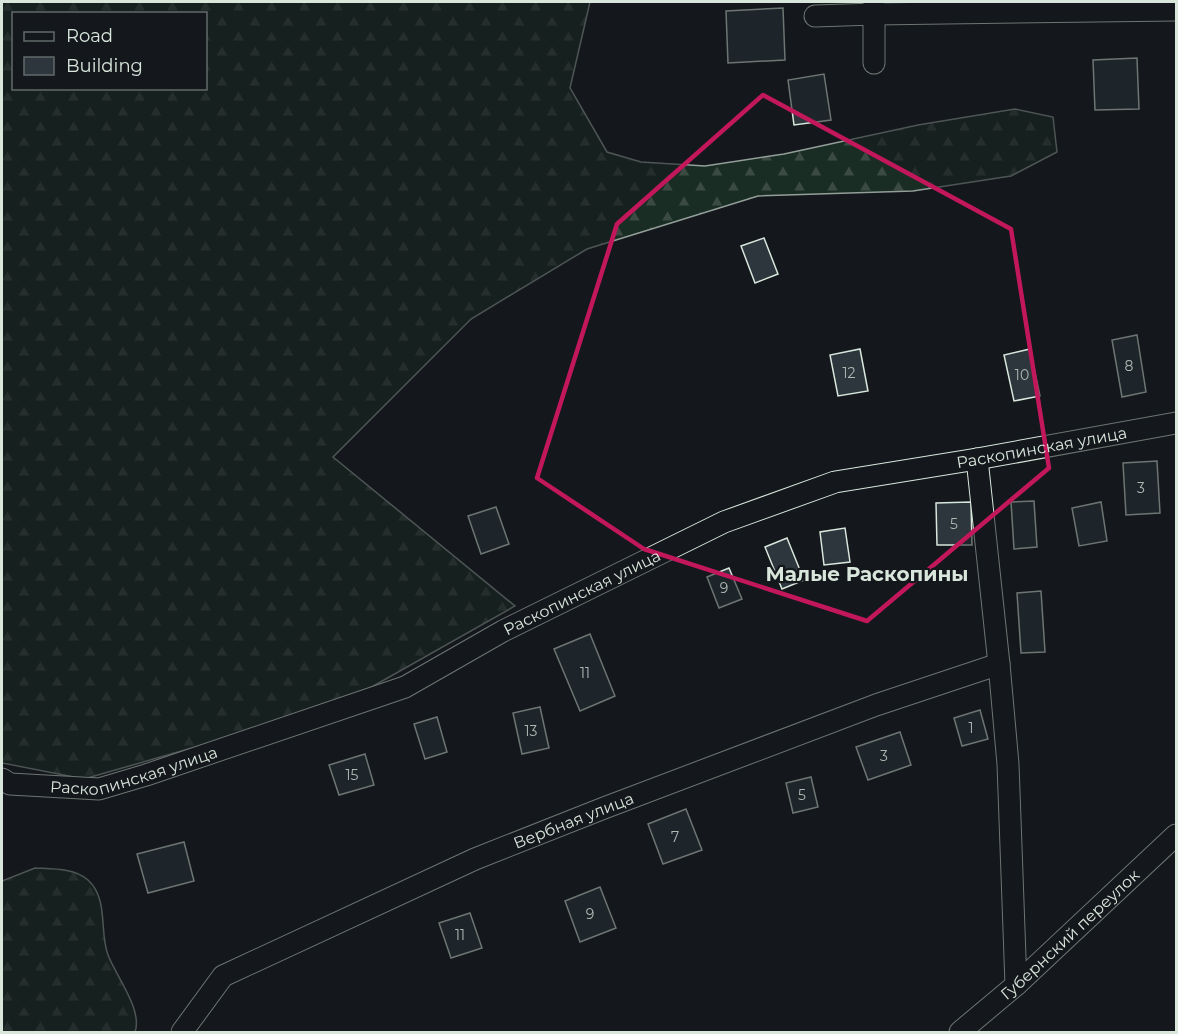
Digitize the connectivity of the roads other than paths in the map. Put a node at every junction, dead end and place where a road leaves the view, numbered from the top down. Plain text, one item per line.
1 (874, 8) edge
2 (1176, 10) edge
3 (815, 16) dead end
4 (874, 63) dead end
5 (1176, 423) edge
6 (977, 459) junction
7 (999, 664) junction
8 (2, 778) edge
9 (1176, 835) edge
10 (1016, 986) junction
11 (182, 1032) edge
12 (960, 1032) edge

1 - 2 street
1 - 3 street
1 - 4 street
5 - 6 street, Раскопинская улица
6 - 7 street
6 - 8 street, Раскопинская улица
7 - 10 street
7 - 11 street, Вербная улица
9 - 10 street, Губернский переулок
10 - 12 street, Губернский переулок

